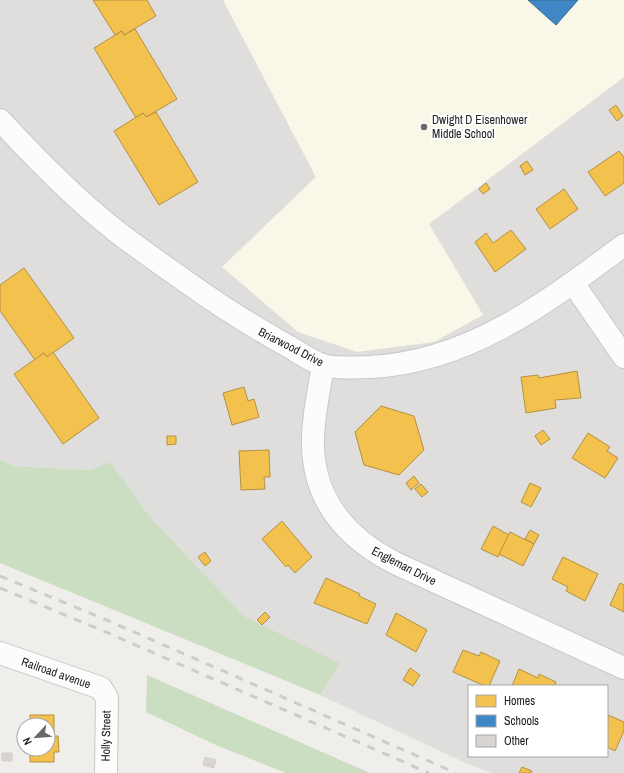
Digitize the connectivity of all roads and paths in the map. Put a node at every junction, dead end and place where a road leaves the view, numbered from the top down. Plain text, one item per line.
1 (0, 120) edge
2 (624, 245) edge
3 (572, 283) junction
4 (624, 357) edge
5 (323, 365) junction
6 (0, 653) edge
7 (624, 668) edge
8 (107, 698) joint
9 (106, 773) edge

1 - 5 street, Briarwood Drive
2 - 3 street, Briarwood Drive
3 - 4 street
3 - 5 street, Briarwood Drive
5 - 7 street, Engleman Drive
6 - 8 street, Railroad avenue
8 - 9 street, Holly Street

